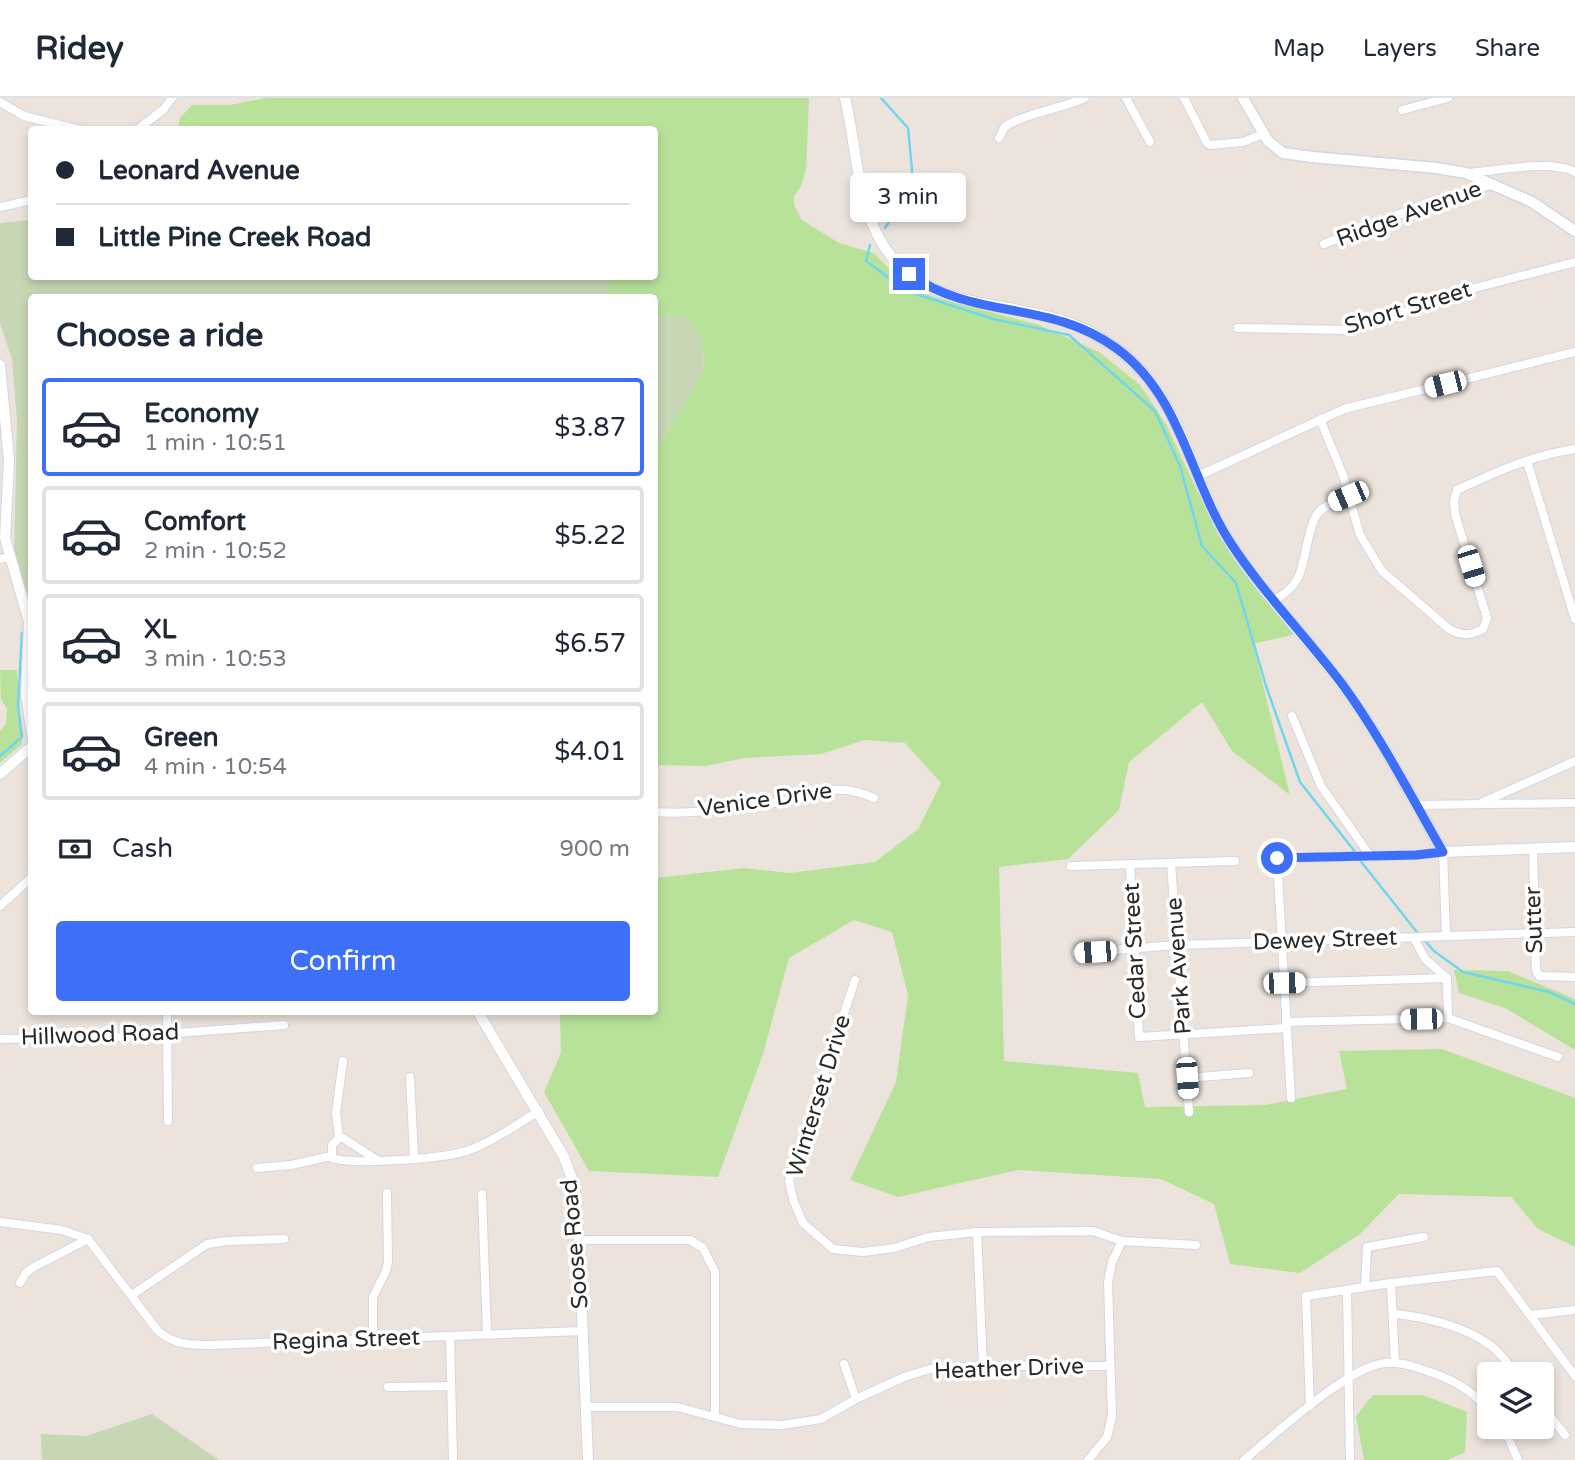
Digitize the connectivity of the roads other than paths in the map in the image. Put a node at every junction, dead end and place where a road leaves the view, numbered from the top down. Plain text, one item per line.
1 (172, 98) edge
2 (845, 98) edge
3 (1084, 98) edge
4 (1126, 98) edge
5 (1184, 98) edge
6 (1243, 98) edge
7 (1448, 98) edge
8 (0, 102) edge
9 (1066, 102) edge
10 (1402, 110) dead end
11 (64, 126) edge
12 (142, 126) edge
13 (1263, 134) junction
14 (999, 138) dead end
15 (1150, 142) dead end
16 (1575, 172) edge
17 (1466, 173) junction
18 (1494, 184) junction
19 (28, 201) edge
20 (0, 207) edge
21 (1575, 231) edge
22 (1324, 244) dead end
23 (1575, 262) edge
24 (1238, 328) dead end
25 (1575, 352) edge
26 (0, 365) edge
27 (1320, 419) junction
28 (1575, 449) edge
29 (1527, 461) junction
30 (1198, 475) junction
31 (1348, 496) junction
32 (4, 558) edge
33 (1273, 601) junction
34 (28, 619) edge
35 (1575, 619) edge
36 (28, 646) edge
37 (28, 708) edge
38 (1292, 716) dead end
39 (28, 751) edge
40 (1575, 761) edge
41 (0, 774) edge
42 (874, 798) dead end
43 (1575, 803) edge
44 (1416, 806) junction
45 (1475, 806) junction
46 (658, 812) edge
47 (1575, 847) edge
48 (1533, 848) junction
49 (1443, 852) junction
50 (1366, 857) junction
51 (1235, 861) dead end
52 (1171, 863) junction
53 (1130, 864) junction
54 (1072, 866) dead end
55 (28, 881) edge
56 (0, 906) edge
57 (1575, 932) edge
58 (1534, 933) junction
59 (1446, 935) junction
60 (1414, 937) junction
61 (1282, 942) junction
62 (1177, 945) junction
63 (1135, 949) junction
64 (1076, 953) dead end
65 (1575, 977) edge
66 (1447, 978) junction
67 (855, 980) dead end
68 (1284, 983) junction
69 (167, 1015) edge
70 (480, 1015) edge
71 (1448, 1018) junction
72 (284, 1025) dead end
73 (1286, 1025) junction
74 (166, 1033) junction
75 (1184, 1034) junction
76 (0, 1039) edge
77 (1558, 1057) dead end
78 (343, 1061) dead end
79 (1249, 1073) dead end
80 (410, 1077) dead end
81 (1187, 1078) junction
82 (1291, 1098) dead end
83 (539, 1111) junction
84 (1189, 1112) dead end
85 (168, 1121) dead end
86 (339, 1138) junction
87 (331, 1156) junction
88 (414, 1157) junction
89 (377, 1160) junction
90 (257, 1168) dead end
91 (387, 1193) dead end
92 (482, 1194) dead end
93 (0, 1222) edge
94 (977, 1232) junction
95 (1424, 1237) dead end
96 (88, 1239) junction
97 (284, 1239) dead end
98 (579, 1240) junction
99 (1122, 1241) junction
100 (1196, 1245) dead end
101 (20, 1283) dead end
102 (1391, 1283) junction
103 (1365, 1287) junction
104 (1346, 1290) junction
105 (132, 1295) junction
106 (1575, 1310) edge
107 (1394, 1314) junction
108 (1530, 1315) junction
109 (582, 1331) junction
110 (487, 1334) junction
111 (450, 1336) junction
112 (373, 1339) junction
113 (1507, 1362) edge
114 (1395, 1363) junction
115 (844, 1364) dead end
116 (983, 1366) junction
117 (1110, 1366) junction
118 (1350, 1376) junction
119 (1575, 1376) edge
120 (451, 1386) junction
121 (388, 1387) dead end
122 (1477, 1398) edge
123 (856, 1399) junction
124 (1310, 1406) junction
125 (585, 1407) junction
126 (715, 1416) junction
127 (1554, 1421) edge
128 (1564, 1435) dead end
129 (1509, 1439) edge
130 (453, 1460) edge
131 (588, 1460) edge
132 (1088, 1460) edge
133 (1244, 1460) edge
134 (1350, 1460) edge
135 (1518, 1460) edge

1 - 12 street
2 - 30 street
3 - 9 street
4 - 15 street
5 - 13 street
6 - 13 main road
7 - 10 street
8 - 11 street
9 - 14 street
13 - 17 main road
16 - 17 street
17 - 18 main road
18 - 21 main road
18 - 22 street, Ridge Avenue
19 - 20 street
23 - 24 street, Short Street
25 - 27 street
26 - 32 street
27 - 30 street
27 - 31 street
28 - 29 street
29 - 31 street
29 - 35 street
30 - 33 street
31 - 33 street
32 - 34 street
33 - 44 street
36 - 37 street
38 - 50 street
39 - 41 street
40 - 45 street
42 - 46 street, Venice Drive
43 - 45 street
44 - 45 street
44 - 49 street
47 - 48 street
48 - 49 street
48 - 58 street, Sutter
49 - 50 street
49 - 59 street
50 - 61 street
51 - 52 street
52 - 53 street
52 - 62 street, Park Avenue
53 - 54 street
53 - 63 street, Cedar Street
55 - 56 street
57 - 58 street, Dewey Street
58 - 59 street, Dewey Street
58 - 65 street, Sutter
59 - 60 street, Dewey Street
60 - 61 street, Dewey Street
60 - 66 street
61 - 62 street, Dewey Street
61 - 68 street
62 - 63 street, Dewey Street
62 - 75 street, Park Avenue
63 - 64 street, Dewey Street
63 - 75 street, Cedar Street
66 - 68 street
66 - 71 street
67 - 94 street, Winterset Drive
68 - 73 street
69 - 74 street
70 - 83 street, Soose Road
71 - 73 street
71 - 77 street
72 - 74 street, Hillwood Road
73 - 75 street
73 - 82 street
74 - 76 street, Hillwood Road
74 - 85 street
75 - 81 street, Park Avenue
78 - 86 street
79 - 81 street
80 - 88 street
81 - 84 street, Park Avenue
83 - 88 street
83 - 98 street, Soose Road
86 - 87 street
86 - 89 street
87 - 89 street
87 - 90 street
88 - 89 street
91 - 112 street
92 - 110 street
93 - 96 street
94 - 99 street, Winterset Drive
94 - 116 street
95 - 103 street
96 - 101 street
96 - 105 street, Regina Street
97 - 105 street
98 - 109 street, Soose Road
98 - 126 street
99 - 100 street, Winterset Drive
99 - 117 street
102 - 103 street
102 - 107 street
102 - 108 street
103 - 104 street
104 - 118 street
104 - 124 street
105 - 112 street, Regina Street
106 - 108 street
107 - 113 street
107 - 114 street
108 - 119 street
109 - 110 street, Regina Street
109 - 125 street, Soose Road
110 - 111 street, Regina Street
111 - 112 street, Regina Street
111 - 120 street
114 - 118 street
114 - 122 street
115 - 123 street
116 - 117 street, Heather Drive
116 - 123 street, Heather Drive
117 - 132 street
118 - 124 street
118 - 134 street
120 - 121 street
120 - 130 street
123 - 126 street, Heather Drive
124 - 133 street
125 - 126 street, Heather Drive
125 - 131 street, Soose Road
127 - 128 street
129 - 135 street

